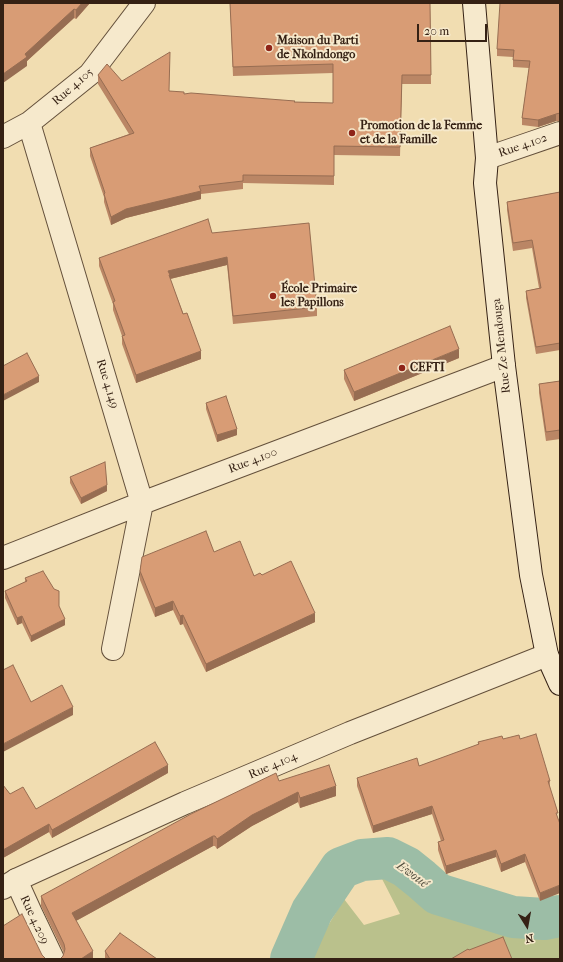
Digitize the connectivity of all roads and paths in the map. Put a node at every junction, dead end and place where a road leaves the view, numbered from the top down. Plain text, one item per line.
1 (144, 3) edge
2 (474, 3) edge
3 (29, 124) junction
4 (560, 133) edge
5 (3, 137) edge
6 (487, 158) junction
7 (504, 366) junction
8 (142, 503) junction
9 (3, 558) edge
10 (113, 649) dead end
11 (547, 655) junction
12 (560, 684) edge
13 (10, 884) edge
14 (52, 959) edge

1 - 3 street, Rue 4.105
2 - 6 street, Rue Ze Mendouga
3 - 5 street, Rue 4.105
3 - 8 street, Rue 4.149
4 - 6 street, Rue 4.102
6 - 7 street, Rue Ze Mendouga
7 - 8 street, Rue 4.100
7 - 11 street, Rue Ze Mendouga
8 - 9 street, Rue 4.100
8 - 10 street, Rue 4.149
11 - 12 street, Rue Ze Mendouga
11 - 13 street, Rue 4.104
13 - 14 street, Rue 4.209

